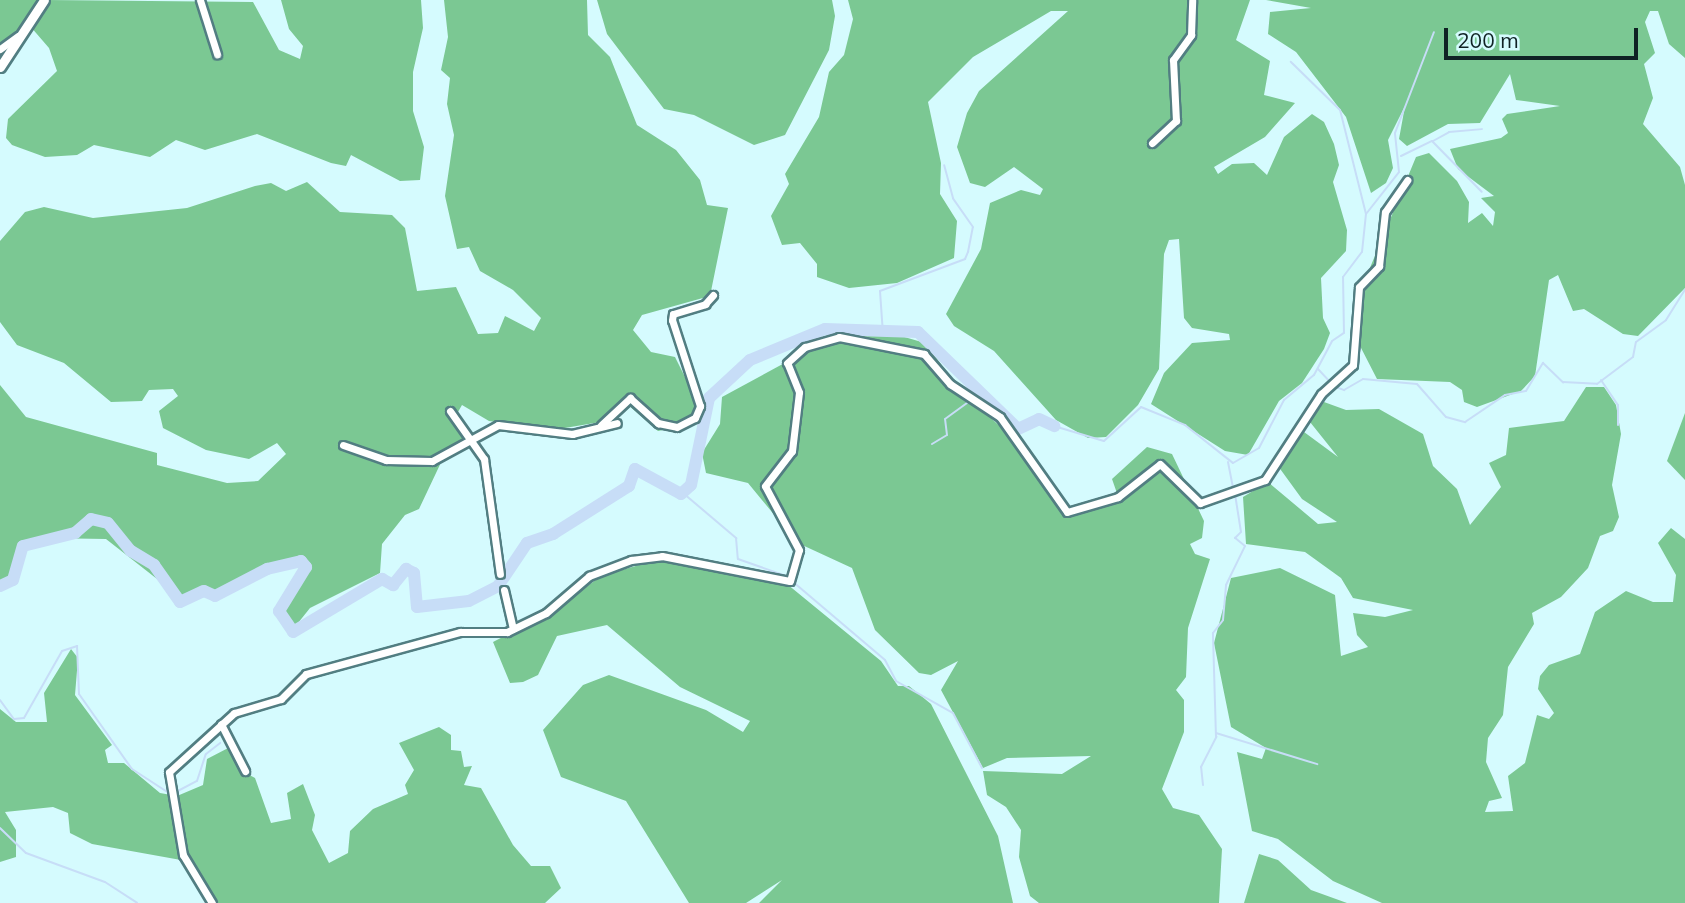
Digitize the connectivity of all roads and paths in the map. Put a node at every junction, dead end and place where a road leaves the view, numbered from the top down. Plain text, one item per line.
1 (44, 0) edge
2 (200, 0) edge
3 (1192, 0) edge
4 (18, 36) junction
5 (0, 49) edge
6 (217, 54) dead end
7 (0, 67) edge
8 (1152, 143) dead end
9 (1407, 180) dead end
10 (713, 295) dead end
11 (450, 411) dead end
12 (617, 423) dead end
13 (601, 425) junction
14 (474, 437) junction
15 (343, 444) dead end
16 (500, 574) dead end
17 (504, 590) dead end
18 (512, 626) junction
19 (221, 724) junction
20 (245, 771) dead end
21 (212, 903) edge

1 - 4 street
2 - 6 street
3 - 8 street
4 - 5 street
4 - 7 street
9 - 18 street
10 - 13 street
11 - 14 street
12 - 13 street
13 - 14 street
14 - 15 street
14 - 16 street
17 - 18 street
18 - 19 street
19 - 20 street
19 - 21 street

